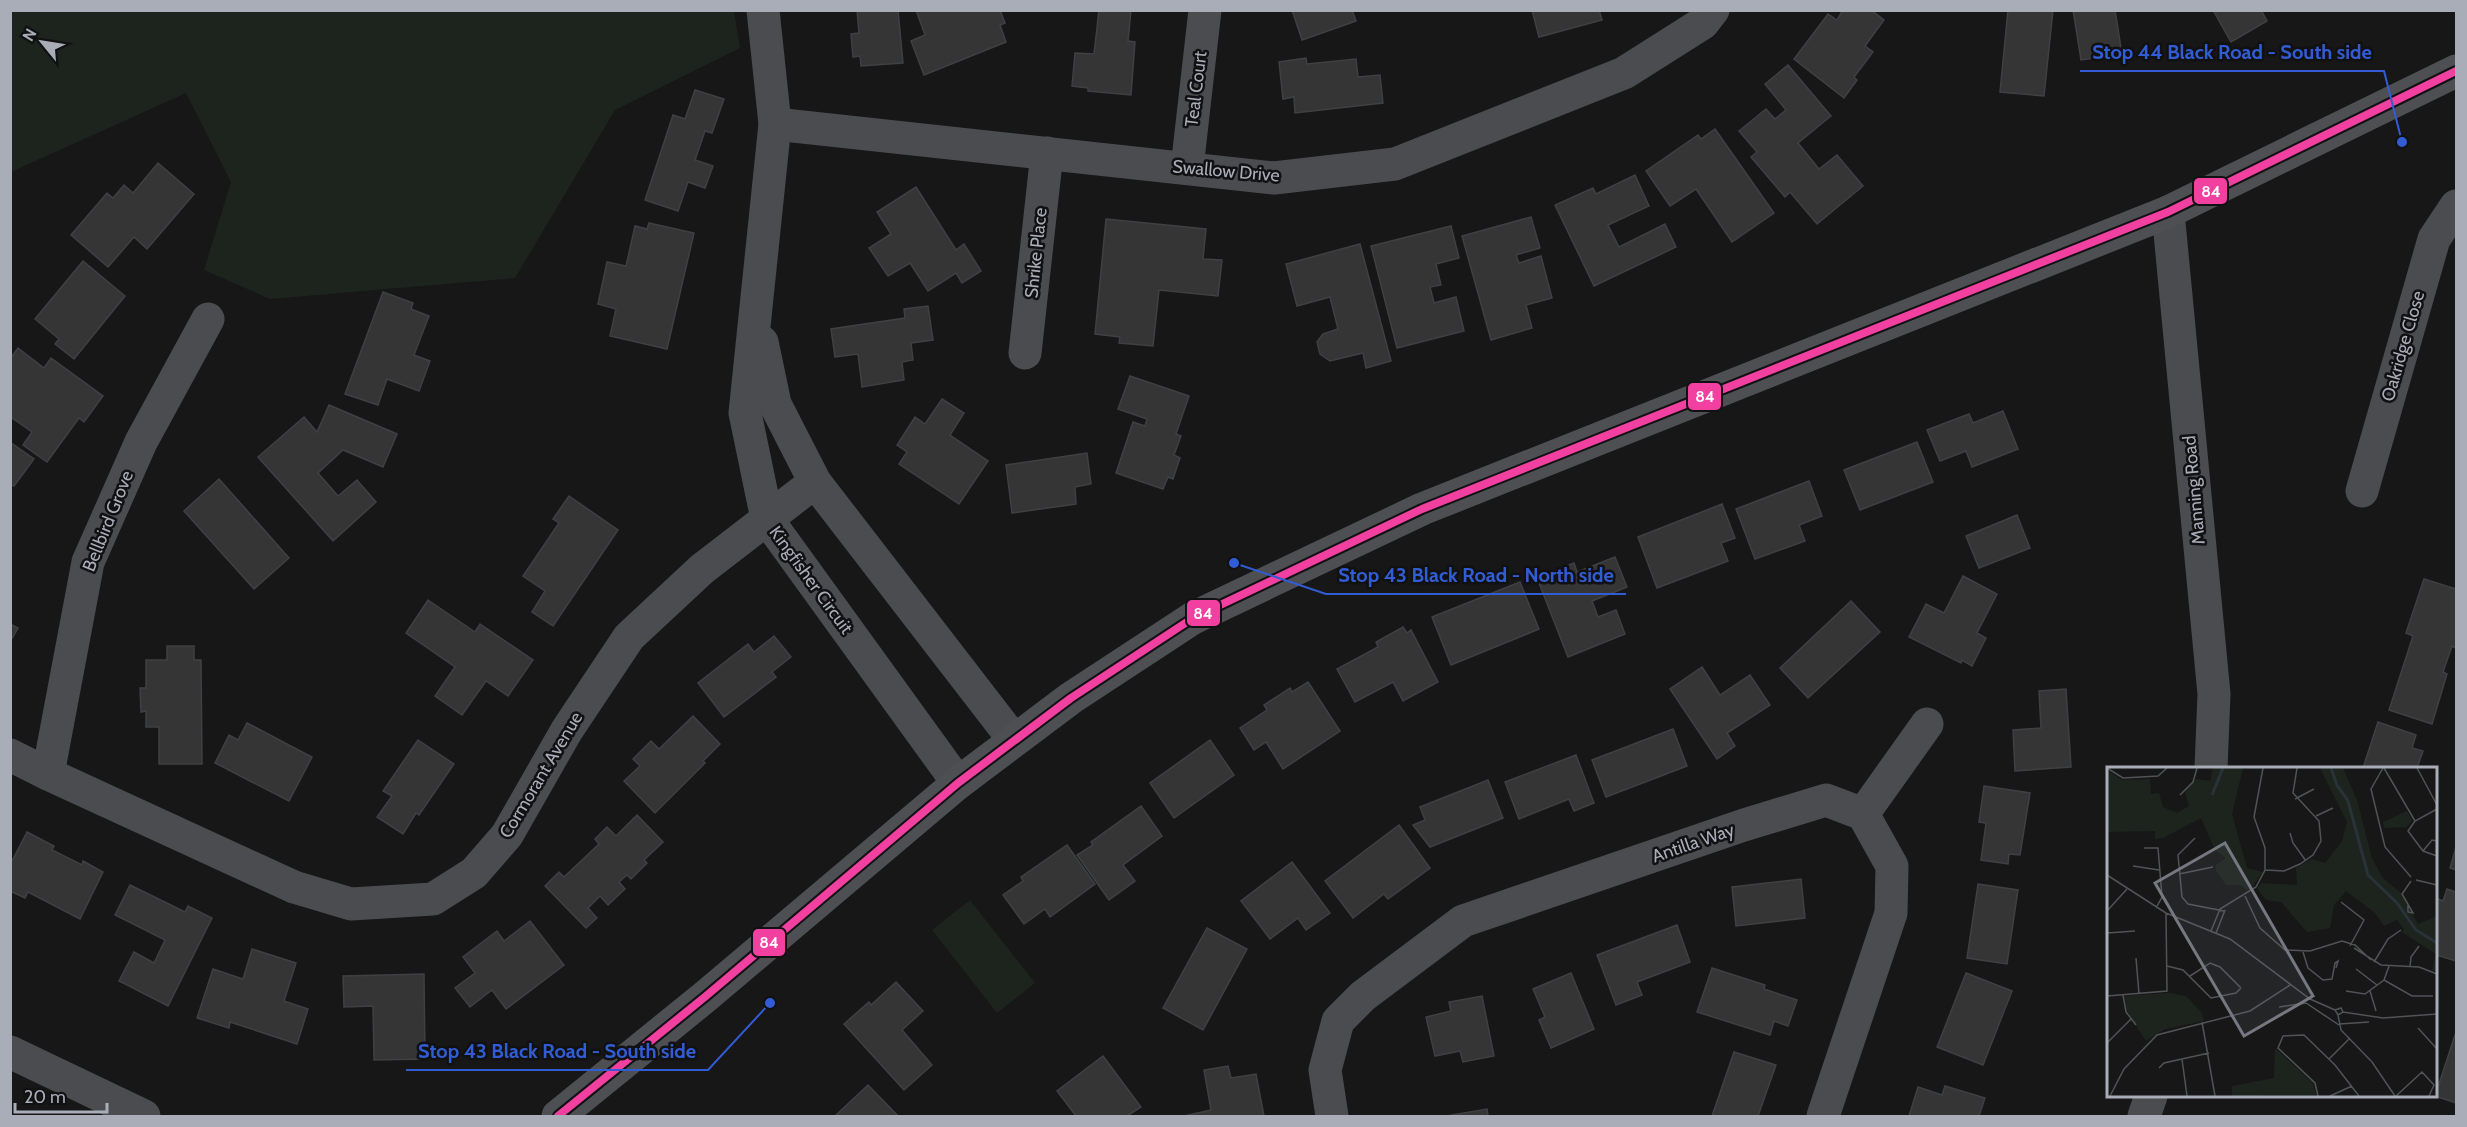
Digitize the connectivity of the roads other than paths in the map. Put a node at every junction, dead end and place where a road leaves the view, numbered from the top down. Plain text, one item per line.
1 (763, 10) edge
2 (1205, 10) edge
3 (1704, 15) edge
4 (2457, 71) edge
5 (775, 124) junction
6 (1047, 153) junction
7 (1187, 168) junction
8 (2457, 206) edge
9 (2168, 212) junction
10 (756, 311) junction
11 (208, 319) dead end
12 (1024, 353) dead end
13 (815, 482) junction
14 (2362, 490) dead end
15 (767, 519) junction
16 (1927, 724) dead end
17 (1014, 740) junction
18 (10, 755) edge
19 (2211, 767) edge
20 (48, 774) junction
21 (958, 783) junction
22 (1863, 814) junction
23 (10, 1052) edge
24 (2150, 1097) edge
25 (144, 1116) edge
26 (558, 1116) edge
27 (1332, 1116) edge
28 (1823, 1116) edge
29 (2144, 1116) edge

1 - 5 street, Kingfisher Circuit
2 - 7 street, Teal Court
3 - 7 street, Swallow Drive
4 - 9 main road
5 - 6 street, Swallow Drive
5 - 10 street, Kingfisher Circuit
6 - 7 street, Swallow Drive
6 - 12 street, Shrike Place
8 - 14 street, Oakridge Close
9 - 17 main road
9 - 19 street, Manning Road
10 - 13 street, Kingfisher Circuit
10 - 15 street, Kingfisher Circuit
11 - 20 street, Bellbird Grove
13 - 15 street, Cormorant Avenue
13 - 17 street, Kingfisher Circuit
15 - 20 street, Cormorant Avenue
15 - 21 street, Kingfisher Circuit
16 - 22 street
17 - 21 main road
18 - 20 street, Cormorant Avenue
21 - 26 main road
22 - 27 street, Antilla Way
22 - 28 street
23 - 25 street
24 - 29 street

